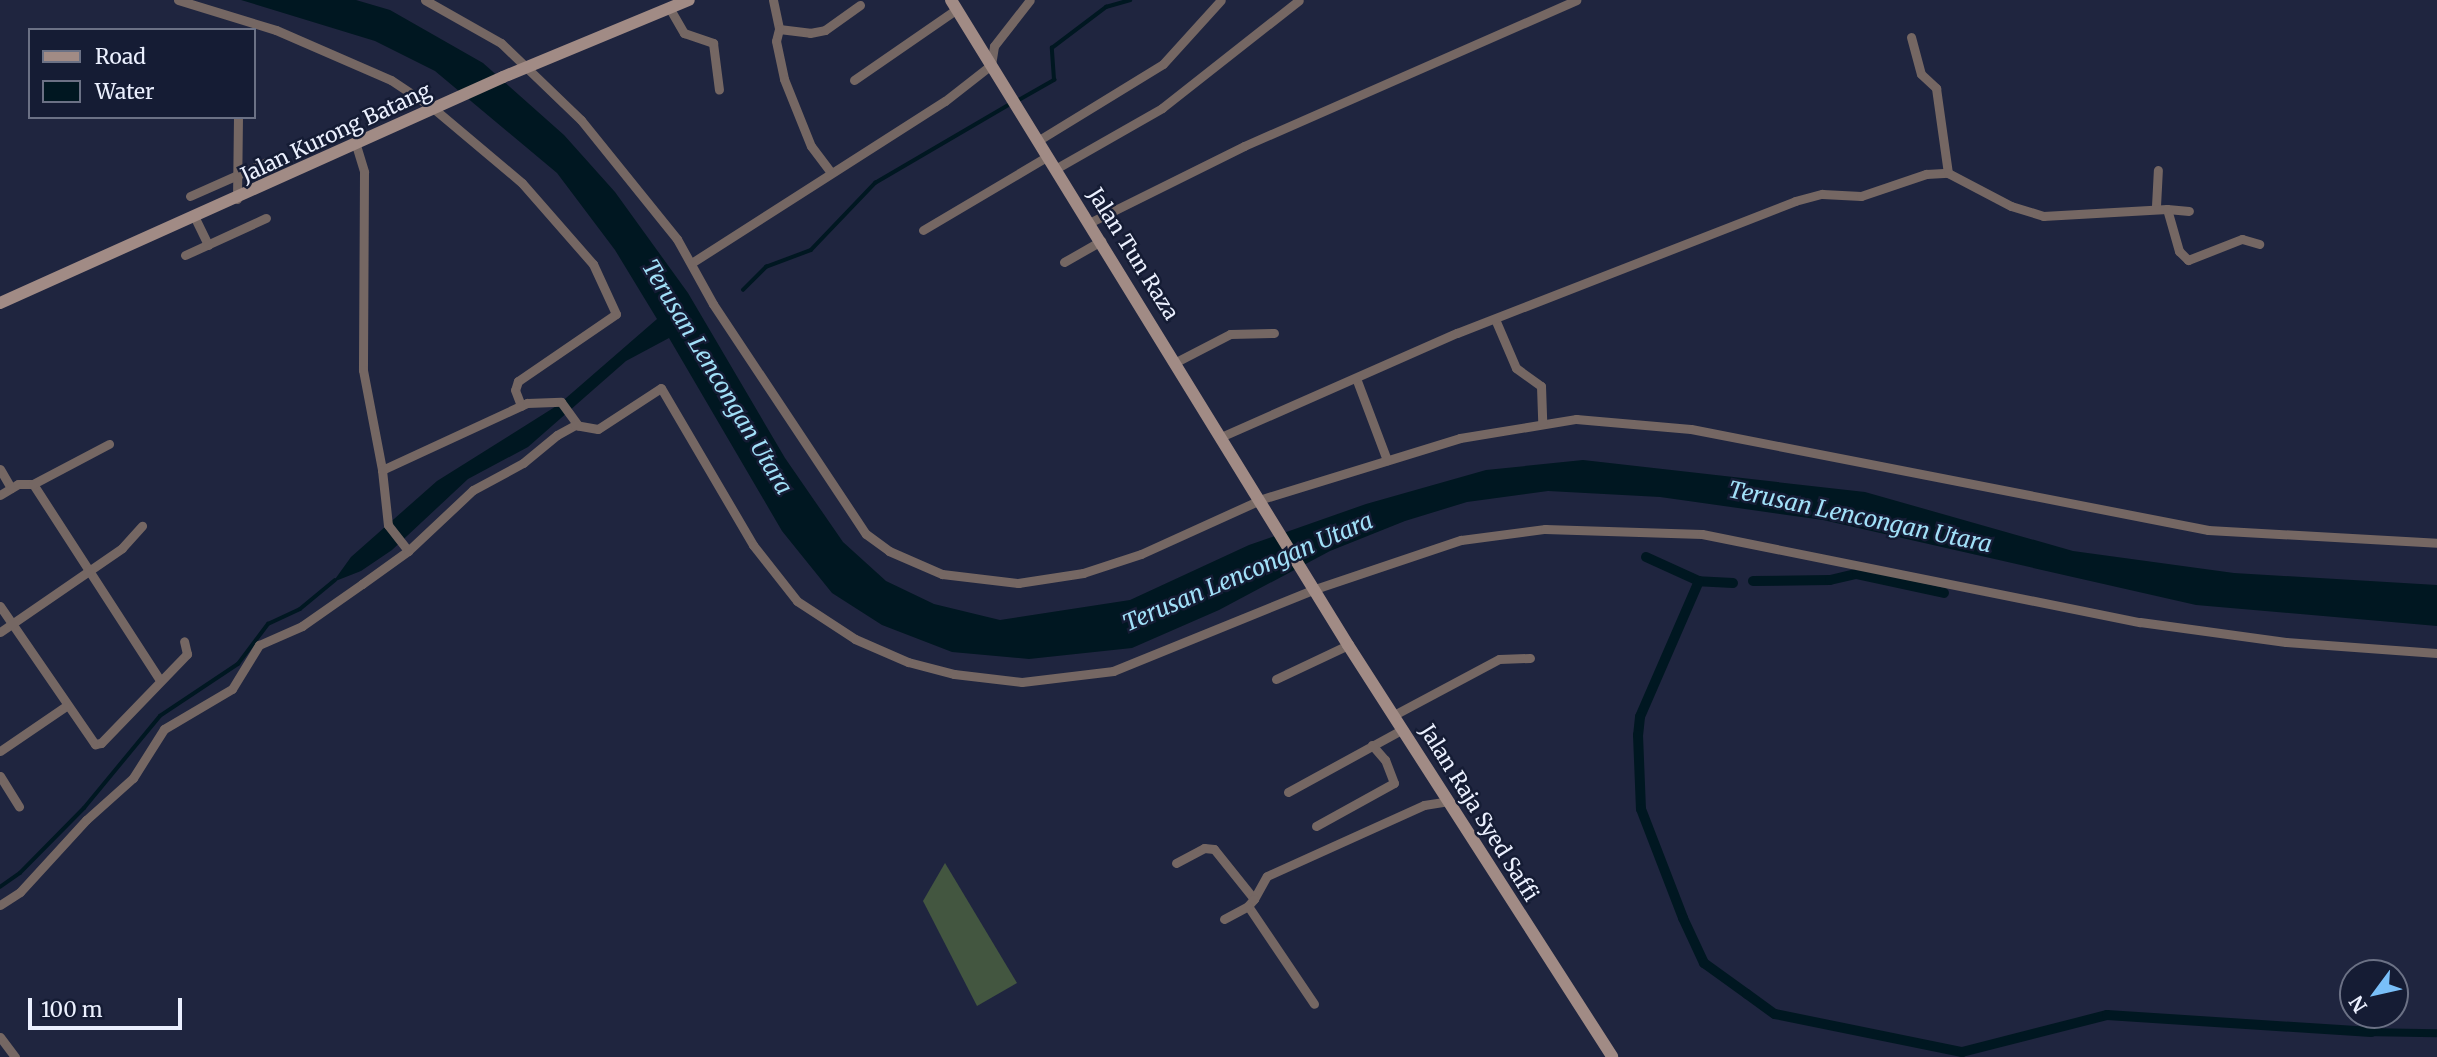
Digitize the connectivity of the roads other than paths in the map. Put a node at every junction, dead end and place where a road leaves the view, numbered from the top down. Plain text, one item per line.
1 (178, 0) edge
2 (425, 0) edge
3 (689, 0) edge
4 (773, 0) edge
5 (1030, 0) edge
6 (1221, 0) edge
7 (1299, 0) edge
8 (1576, 0) edge
9 (954, 4) edge
10 (860, 5) dead end
11 (670, 9) junction
12 (779, 29) junction
13 (1911, 37) dead end
14 (991, 65) junction
15 (529, 66) junction
16 (854, 79) dead end
17 (719, 90) dead end
18 (437, 106) junction
19 (239, 119) edge
20 (1039, 140) junction
21 (356, 145) junction
22 (1048, 156) junction
23 (269, 162) dead end
24 (1057, 168) junction
25 (2158, 170) dead end
26 (830, 171) junction
27 (1948, 173) junction
28 (238, 175) junction
29 (190, 196) dead end
30 (237, 200) junction
31 (2156, 206) junction
32 (2167, 209) junction
33 (2189, 211) dead end
34 (195, 218) junction
35 (266, 218) dead end
36 (1091, 222) junction
37 (923, 230) dead end
38 (1101, 241) junction
39 (2259, 244) dead end
40 (208, 245) junction
41 (185, 255) dead end
42 (693, 262) junction
43 (1064, 262) dead end
44 (0, 303) edge
45 (1495, 319) junction
46 (1273, 333) dead end
47 (1176, 362) junction
48 (1356, 378) junction
49 (521, 405) junction
50 (1542, 422) junction
51 (578, 425) junction
52 (1223, 436) junction
53 (109, 444) dead end
54 (1387, 460) junction
55 (0, 469) edge
56 (382, 470) junction
57 (33, 484) junction
58 (11, 488) junction
59 (0, 495) edge
60 (1262, 499) junction
61 (142, 526) dead end
62 (2437, 543) edge
63 (406, 548) junction
64 (89, 571) junction
65 (1314, 586) junction
66 (0, 606) edge
67 (11, 624) junction
68 (0, 632) edge
69 (184, 641) dead end
70 (1348, 645) junction
71 (2437, 653) edge
72 (1530, 657) dead end
73 (159, 679) junction
74 (1276, 680) dead end
75 (66, 706) junction
76 (1394, 715) junction
77 (1403, 729) junction
78 (1373, 745) junction
79 (0, 751) edge
80 (0, 776) edge
81 (1288, 792) dead end
82 (1449, 801) junction
83 (19, 806) dead end
84 (1316, 826) dead end
85 (1176, 863) dead end
86 (1251, 902) junction
87 (0, 905) edge
88 (1224, 919) dead end
89 (1314, 1004) dead end
90 (0, 1037) edge
91 (15, 1057) edge
92 (1612, 1057) edge

1 - 18 street
2 - 15 street
3 - 11 main road, Jalan Kurong Batang
4 - 12 street
5 - 14 street
6 - 20 street
7 - 24 street
8 - 36 street
9 - 14 main road, Jalan Tun Raza
9 - 16 street
10 - 12 street
11 - 15 main road, Jalan Kurong Batang
11 - 17 street
12 - 26 street
13 - 27 street
14 - 20 main road, Jalan Tun Raza
14 - 26 street
15 - 18 main road, Jalan Kurong Batang
15 - 42 street
18 - 21 main road, Jalan Kurong Batang
18 - 49 street
19 - 28 street
20 - 22 main road, Jalan Tun Raza
21 - 30 main road, Jalan Kurong Batang
21 - 56 street
22 - 24 main road, Jalan Tun Raza
22 - 37 street
23 - 28 street
24 - 36 main road, Jalan Tun Raza
25 - 31 street
26 - 42 street
27 - 31 street
27 - 45 street
28 - 29 street
28 - 30 street
30 - 34 main road, Jalan Kurong Batang
31 - 32 street
32 - 33 street
32 - 39 street
34 - 40 street
34 - 44 main road, Jalan Kurong Batang
35 - 40 street
36 - 38 main road, Jalan Tun Raza
38 - 43 street
38 - 47 main road, Jalan Tun Raza
40 - 41 street
42 - 60 street
45 - 48 street
45 - 50 street
46 - 47 street
47 - 52 main road, Jalan Tun Raza
48 - 52 street
48 - 54 street
49 - 51 street
49 - 56 street
50 - 54 street
50 - 62 street
51 - 63 street
51 - 65 street
52 - 60 main road, Jalan Tun Raza
53 - 57 street
54 - 60 street
55 - 58 street
56 - 63 street
57 - 58 street
57 - 64 street
58 - 59 street
60 - 65 main road, Jalan Tun Raza
61 - 64 street
63 - 87 street
64 - 67 street
64 - 73 street
65 - 70 main road, Jalan Raja Syed Saffi
65 - 71 street
66 - 67 street
67 - 68 street
67 - 75 street
69 - 73 street
70 - 74 street
70 - 76 main road, Jalan Raja Syed Saffi
72 - 76 street
73 - 75 street
75 - 79 street
76 - 77 main road, Jalan Raja Syed Saffi
77 - 78 street
77 - 82 main road, Jalan Raja Syed Saffi
78 - 81 street
78 - 84 street
80 - 83 street
82 - 86 street
82 - 92 main road, Jalan Raja Syed Saffi
85 - 86 street
86 - 88 street
86 - 89 street
90 - 91 street

